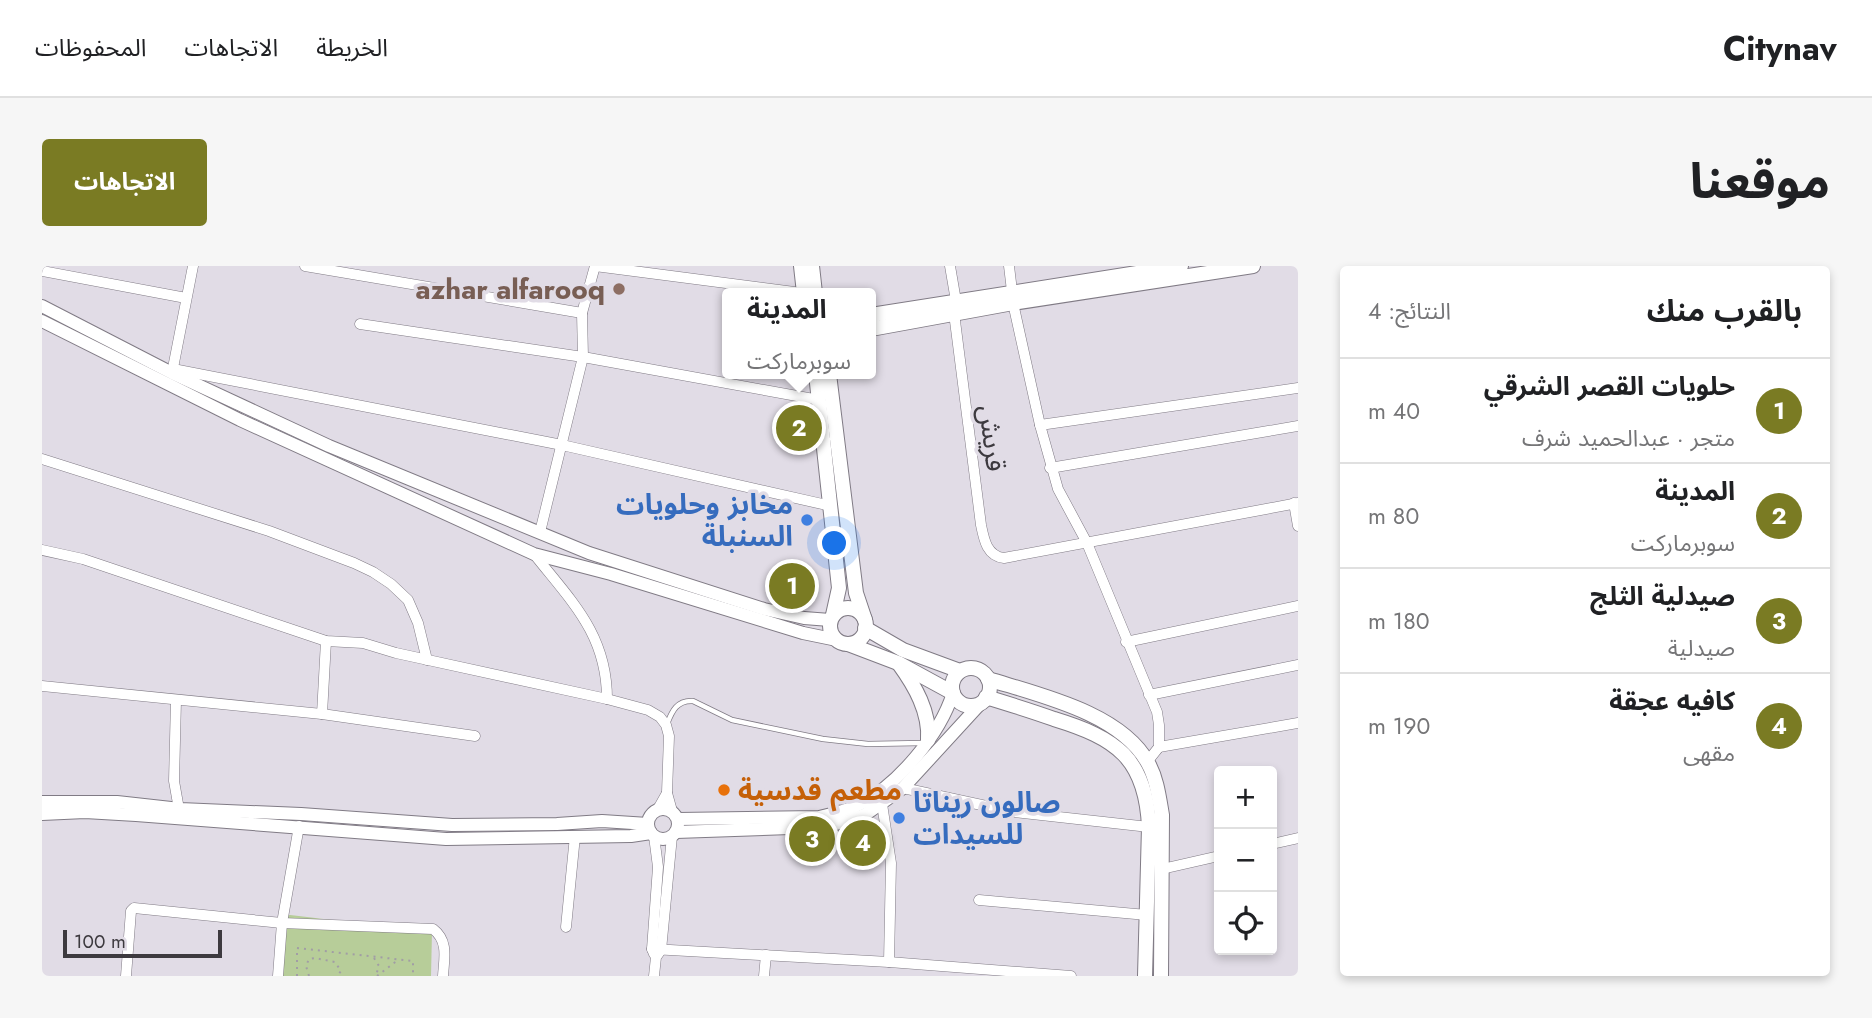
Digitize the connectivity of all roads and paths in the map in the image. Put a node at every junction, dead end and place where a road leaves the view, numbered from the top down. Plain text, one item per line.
1 (193, 266) edge
2 (305, 266) edge
3 (595, 266) edge
4 (801, 266) edge
5 (812, 266) edge
6 (950, 266) edge
7 (1009, 266) edge
8 (1181, 266) edge
9 (1253, 266) edge
10 (42, 271) edge
11 (764, 288) edge
12 (803, 288) edge
13 (814, 288) edge
14 (1013, 297) junction
15 (186, 298) junction
16 (42, 306) edge
17 (955, 307) junction
18 (582, 313) junction
19 (876, 315) edge
20 (42, 321) edge
21 (360, 324) dead end
22 (876, 328) edge
23 (583, 357) junction
24 (172, 371) junction
25 (817, 379) edge
26 (830, 379) edge
27 (1298, 388) edge
28 (819, 400) junction
29 (1040, 425) junction
30 (1298, 426) edge
31 (562, 445) junction
32 (42, 458) edge
33 (1051, 468) junction
34 (1296, 503) edge
35 (831, 506) junction
36 (1298, 526) edge
37 (534, 529) junction
38 (557, 539) junction
39 (1087, 543) junction
40 (516, 546) junction
41 (42, 550) edge
42 (534, 554) junction
43 (550, 558) junction
44 (1298, 606) edge
45 (832, 618) junction
46 (865, 624) junction
47 (326, 641) junction
48 (842, 642) junction
49 (1126, 642) junction
50 (427, 660) junction
51 (898, 663) junction
52 (1298, 665) edge
53 (960, 671) junction
54 (988, 679) junction
55 (42, 686) edge
56 (1014, 687) junction
57 (953, 693) junction
58 (1149, 695) junction
59 (607, 699) junction
60 (176, 700) junction
61 (984, 700) junction
62 (1009, 704) junction
63 (322, 715) junction
64 (1298, 723) edge
65 (666, 725) junction
66 (475, 736) dead end
67 (928, 740) junction
68 (1159, 747) junction
69 (1147, 762) junction
70 (902, 788) junction
71 (667, 793) junction
72 (42, 802) edge
73 (881, 804) junction
74 (658, 809) junction
75 (42, 814) edge
76 (180, 814) junction
77 (674, 824) junction
78 (299, 826) junction
79 (1149, 827) junction
80 (651, 831) junction
81 (575, 836) junction
82 (1298, 838) edge
83 (1277, 843) edge
84 (1214, 857) edge
85 (1162, 869) junction
86 (979, 901) dead end
87 (1147, 915) junction
88 (282, 923) junction
89 (566, 927) dead end
90 (656, 952) junction
91 (766, 956) junction
92 (374, 957) junction
93 (399, 960) junction
94 (889, 962) junction
95 (341, 971) junction
96 (126, 976) edge
97 (278, 976) edge
98 (297, 976) edge
99 (309, 976) edge
100 (337, 976) edge
101 (344, 976) edge
102 (376, 976) edge
103 (413, 976) edge
104 (443, 976) edge
105 (654, 976) edge
106 (764, 976) edge
107 (1071, 976) edge
108 (1145, 976) edge
109 (1161, 976) edge

1 - 15 street
2 - 18 street
3 - 11 street
3 - 18 street
4 - 12 main road
5 - 13 main road
6 - 17 street, قريش
7 - 14 street
8 - 14 main road
9 - 14 main road
10 - 15 street
14 - 17 main road
14 - 29 street
15 - 24 street
16 - 24 street
17 - 19 main road
17 - 22 main road
17 - 39 street, قريش
18 - 23 street
20 - 40 street
21 - 23 street
23 - 28 street
23 - 31 street
24 - 31 street
24 - 37 street
25 - 28 main road
26 - 46 main road
27 - 29 street
28 - 35 main road
29 - 33 street
30 - 33 street
31 - 35 street
31 - 37 street
32 - 50 street
33 - 39 street
34 - 36 street
34 - 39 street
35 - 45 main road
37 - 38 street
37 - 40 street
38 - 43 street
38 - 45 street
39 - 49 street
40 - 42 street
41 - 47 street
42 - 43 street
42 - 59 street
43 - 48 street
44 - 49 street
45 - 46 main road
45 - 48 main road
46 - 48 main road
46 - 53 main road
47 - 50 street
47 - 63 street
48 - 51 main road
49 - 58 street
50 - 59 street
51 - 57 main road
51 - 67 main road
52 - 58 street
53 - 54 main road
53 - 57 main road
54 - 56 main road
54 - 61 main road
55 - 60 street
56 - 62 main road
56 - 69 main road
57 - 61 main road
57 - 67 street
58 - 68 street
59 - 65 street
60 - 63 street
60 - 76 street
61 - 62 main road
61 - 70 street
62 - 79 main road
63 - 66 street
64 - 68 street
65 - 67 lane
65 - 71 street
67 - 77 street
68 - 69 street
69 - 85 main road
70 - 73 street
70 - 79 street
71 - 74 street
71 - 77 street
72 - 76 street
73 - 77 street
73 - 94 street
74 - 77 street
74 - 80 street
75 - 76 street
76 - 78 street
76 - 80 street
77 - 80 street
77 - 90 street
78 - 81 street
78 - 88 street
79 - 87 main road
80 - 81 street
80 - 90 street
81 - 89 street
82 - 83 street
84 - 85 street
85 - 109 main road
86 - 87 street
87 - 108 main road
88 - 96 street
88 - 97 street
88 - 104 street
90 - 91 street
90 - 105 street
91 - 94 street
91 - 106 street
92 - 93 path
92 - 98 path
92 - 102 path
93 - 102 path
93 - 103 path
94 - 107 street
95 - 99 path
95 - 100 path
95 - 101 path

